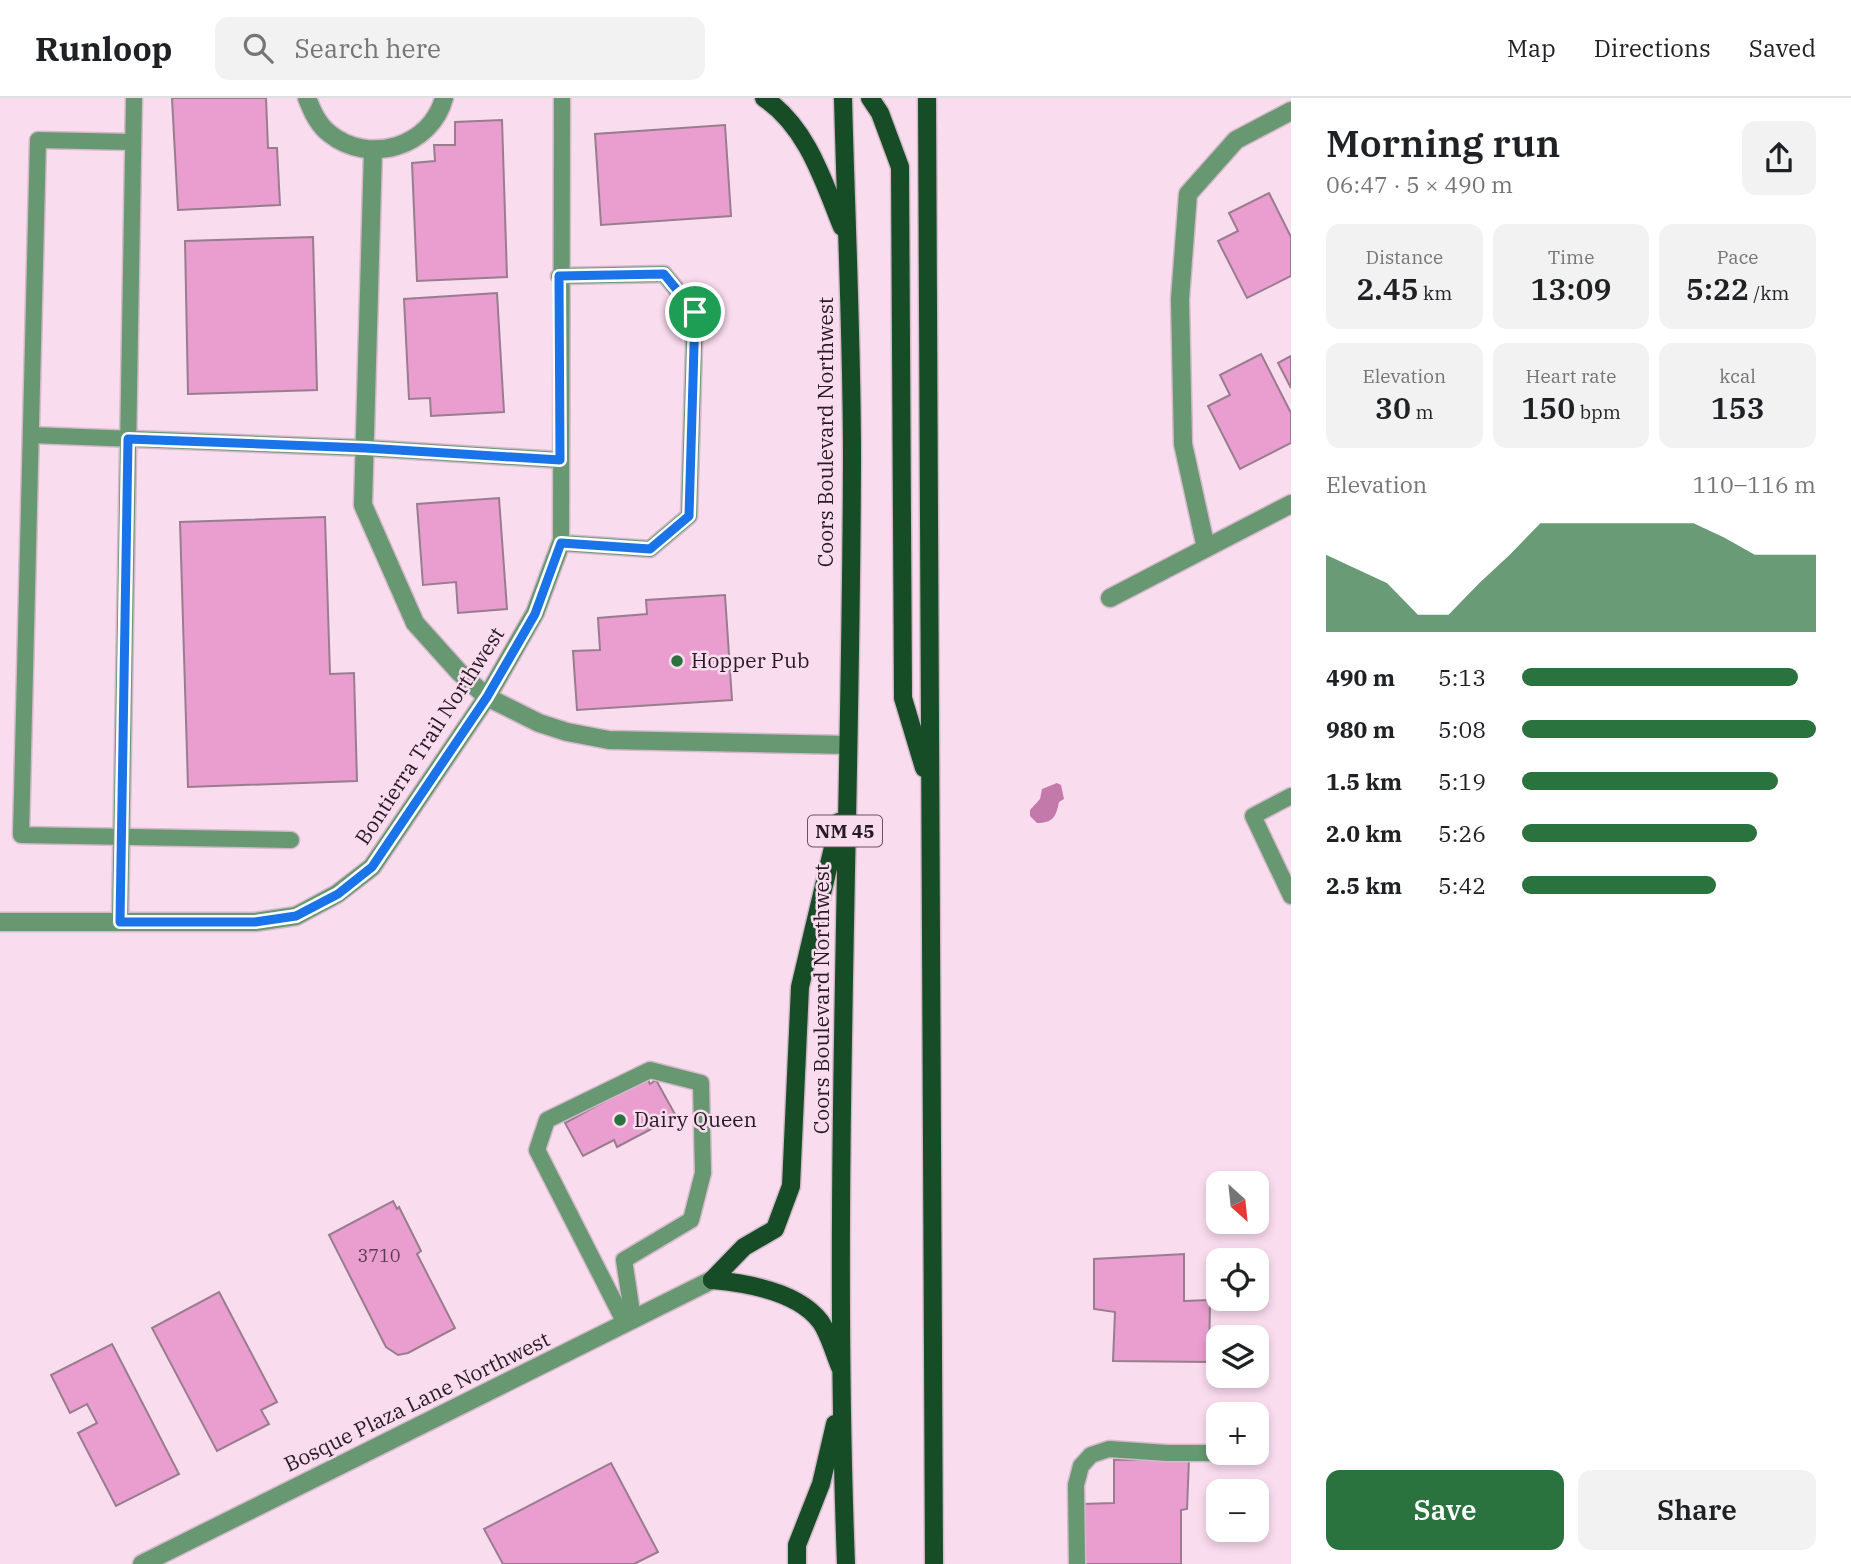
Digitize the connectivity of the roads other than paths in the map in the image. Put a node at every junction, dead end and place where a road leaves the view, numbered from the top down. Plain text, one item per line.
1 (134, 98) edge
2 (307, 98) edge
3 (443, 98) edge
4 (562, 98) edge
5 (764, 98) edge
6 (843, 98) edge
7 (870, 98) edge
8 (927, 98) edge
9 (1291, 111) edge
10 (134, 142) junction
11 (373, 151) junction
12 (846, 237) junction
13 (559, 276) junction
14 (31, 435) junction
15 (128, 439) junction
16 (365, 448) junction
17 (560, 460) junction
18 (1291, 504) edge
19 (561, 543) junction
20 (1206, 548) junction
21 (1110, 598) dead end
22 (487, 697) junction
23 (848, 745) junction
24 (930, 788) junction
25 (846, 791) junction
26 (1291, 796) edge
27 (121, 837) junction
28 (291, 841) dead end
29 (1291, 896) edge
30 (0, 922) edge
31 (120, 922) junction
32 (712, 1280) junction
33 (629, 1321) junction
34 (842, 1371) junction
35 (842, 1394) junction
36 (1206, 1453) edge
37 (142, 1564) edge
38 (797, 1564) edge
39 (846, 1564) edge
40 (934, 1564) edge
41 (1077, 1564) edge

1 - 10 lane
2 - 11 street
3 - 11 street
4 - 13 lane
5 - 12 main road
6 - 12 main road, Coors Boulevard Northwest / NM 45
7 - 24 main road
8 - 24 main road
9 - 20 street
10 - 14 lane
10 - 15 lane
11 - 16 street
12 - 23 main road, Coors Boulevard Northwest / NM 45
13 - 17 lane
13 - 19 lane
14 - 15 lane
14 - 27 lane
15 - 16 lane
15 - 27 lane
16 - 17 lane
16 - 22 street
17 - 19 lane
18 - 20 street
19 - 22 street, Bontierra Trail Northwest
20 - 21 street
22 - 23 street
22 - 31 street, Bontierra Trail Northwest
23 - 25 main road, Coors Boulevard Northwest / NM 45
24 - 40 main road
25 - 32 main road
25 - 34 main road, Coors Boulevard Northwest / NM 45
26 - 29 lane
27 - 28 lane
27 - 31 lane
30 - 31 street, Bontierra Trail Northwest
32 - 33 street, Bosque Plaza Lane Northwest
32 - 34 main road
33 - 33 lane
33 - 37 street, Bosque Plaza Lane Northwest
34 - 35 main road, Coors Boulevard Northwest / NM 45
35 - 38 main road
35 - 39 main road, Coors Boulevard Northwest / NM 45
36 - 41 lane

